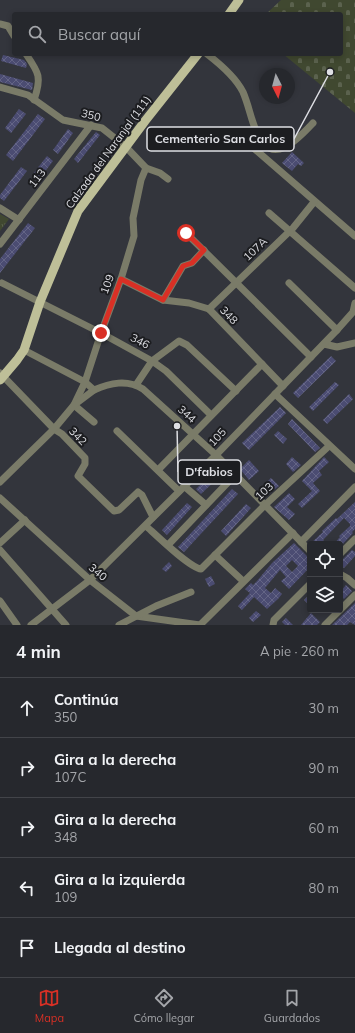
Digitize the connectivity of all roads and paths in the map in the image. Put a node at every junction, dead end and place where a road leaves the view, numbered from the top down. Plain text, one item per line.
1 (240, 0) edge
2 (231, 12) edge
3 (0, 24) edge
4 (12, 33) edge
5 (27, 56) edge
6 (196, 56) edge
7 (210, 56) edge
8 (0, 87) edge
9 (34, 100) junction
10 (313, 123) dead end
11 (91, 125) junction
12 (259, 136) junction
13 (126, 148) junction
14 (146, 168) junction
15 (168, 179) dead end
16 (314, 202) junction
17 (0, 208) edge
18 (269, 213) dead end
19 (18, 220) junction
20 (290, 231) junction
21 (186, 233) dead end
22 (355, 236) edge
23 (0, 244) edge
24 (204, 250) junction
25 (121, 279) junction
26 (236, 282) junction
27 (289, 283) dead end
28 (2, 284) dead end
29 (355, 288) edge
30 (163, 300) junction
31 (40, 302) junction
32 (355, 303) edge
33 (209, 309) junction
34 (337, 330) junction
35 (101, 333) junction
36 (355, 343) edge
37 (324, 344) junction
38 (24, 350) junction
39 (311, 357) junction
40 (152, 360) junction
41 (262, 364) junction
42 (1, 376) edge
43 (85, 382) junction
44 (136, 385) junction
45 (283, 386) junction
46 (94, 390) junction
47 (236, 391) junction
48 (275, 394) junction
49 (74, 405) junction
50 (211, 415) junction
51 (94, 422) dead end
52 (54, 429) junction
53 (117, 431) dead end
54 (194, 434) junction
55 (329, 446) junction
56 (216, 455) junction
57 (158, 470) junction
58 (355, 470) edge
59 (235, 475) junction
60 (0, 482) edge
61 (355, 487) edge
62 (182, 488) junction
63 (0, 498) edge
64 (206, 505) junction
65 (265, 505) junction
66 (153, 517) junction
67 (25, 520) junction
68 (146, 526) junction
69 (293, 533) junction
70 (355, 539) edge
71 (301, 542) junction
72 (0, 544) edge
73 (168, 545) junction
74 (307, 547) edge
75 (0, 550) edge
76 (343, 551) edge
77 (215, 555) junction
78 (343, 576) edge
79 (90, 580) junction
80 (243, 581) junction
81 (355, 584) edge
82 (307, 587) edge
83 (191, 592) dead end
84 (355, 595) edge
85 (0, 601) edge
86 (53, 608) junction
87 (136, 616) junction
88 (17, 625) edge
89 (31, 625) edge
90 (66, 625) edge
91 (119, 625) edge
92 (200, 625) edge
93 (273, 625) edge
94 (325, 625) edge

1 - 2 main road
3 - 4 street
5 - 9 street
6 - 13 main road, Calzada del Naranjal (111)
7 - 12 street
8 - 9 street, 350
9 - 11 street, 350
10 - 12 street
11 - 13 street, 350
11 - 19 street, 113
12 - 16 street
13 - 14 street, 350
13 - 31 main road, Calzada del Naranjal (111)
14 - 15 street, 350
14 - 25 street, 109
16 - 20 street, 107A
16 - 22 street
17 - 19 street
18 - 20 street
19 - 23 street, 113
20 - 26 street, 107A
20 - 29 street
21 - 24 street
24 - 26 street
24 - 30 street
25 - 30 street, 348
25 - 35 street, 109
26 - 33 street, 107A
26 - 39 street
27 - 34 street
28 - 31 street, 346
30 - 33 street, 348
31 - 35 street, 346
31 - 38 main road, Calzada del Naranjal (111)
32 - 34 street, 105
33 - 41 street, 348
34 - 37 street, 105
35 - 40 street, 346
35 - 43 street, 109
36 - 37 street
37 - 39 street, 105
38 - 42 main road, Calzada del Naranjal (111)
38 - 43 street
39 - 45 street, 105
40 - 44 street
40 - 47 street
40 - 50 street, 346
41 - 45 street, 348
41 - 47 street
42 - 52 street, 342
43 - 46 street
43 - 49 street, 109
44 - 46 street
44 - 54 street, 344
45 - 48 street, 105
46 - 49 street, 109
47 - 50 street
48 - 55 street
48 - 56 street, 105
49 - 51 street
49 - 52 street, 109
50 - 54 street
52 - 60 street, 109
52 - 66 street, 342
53 - 57 street
54 - 56 street, 344
54 - 57 street
55 - 58 street
55 - 65 street, 103
56 - 59 street, 344
56 - 62 street, 105
57 - 62 street
59 - 64 street
59 - 65 street, 344
61 - 71 street
62 - 64 street
62 - 66 street, 105
63 - 67 street, 340
64 - 73 street
65 - 69 street, 344
65 - 77 street, 103
66 - 68 street, 105
67 - 72 street
67 - 79 street, 340
68 - 73 street
68 - 79 street, 105
69 - 71 street, 344
69 - 80 street
70 - 76 street
71 - 74 street, 344
73 - 77 street
75 - 86 street
77 - 80 street
78 - 81 street
79 - 86 street, 105
79 - 87 street, 340
80 - 92 street
82 - 93 street
83 - 87 street
84 - 94 street
85 - 88 street
86 - 89 street, 105
86 - 90 street
87 - 91 street
87 - 92 street

